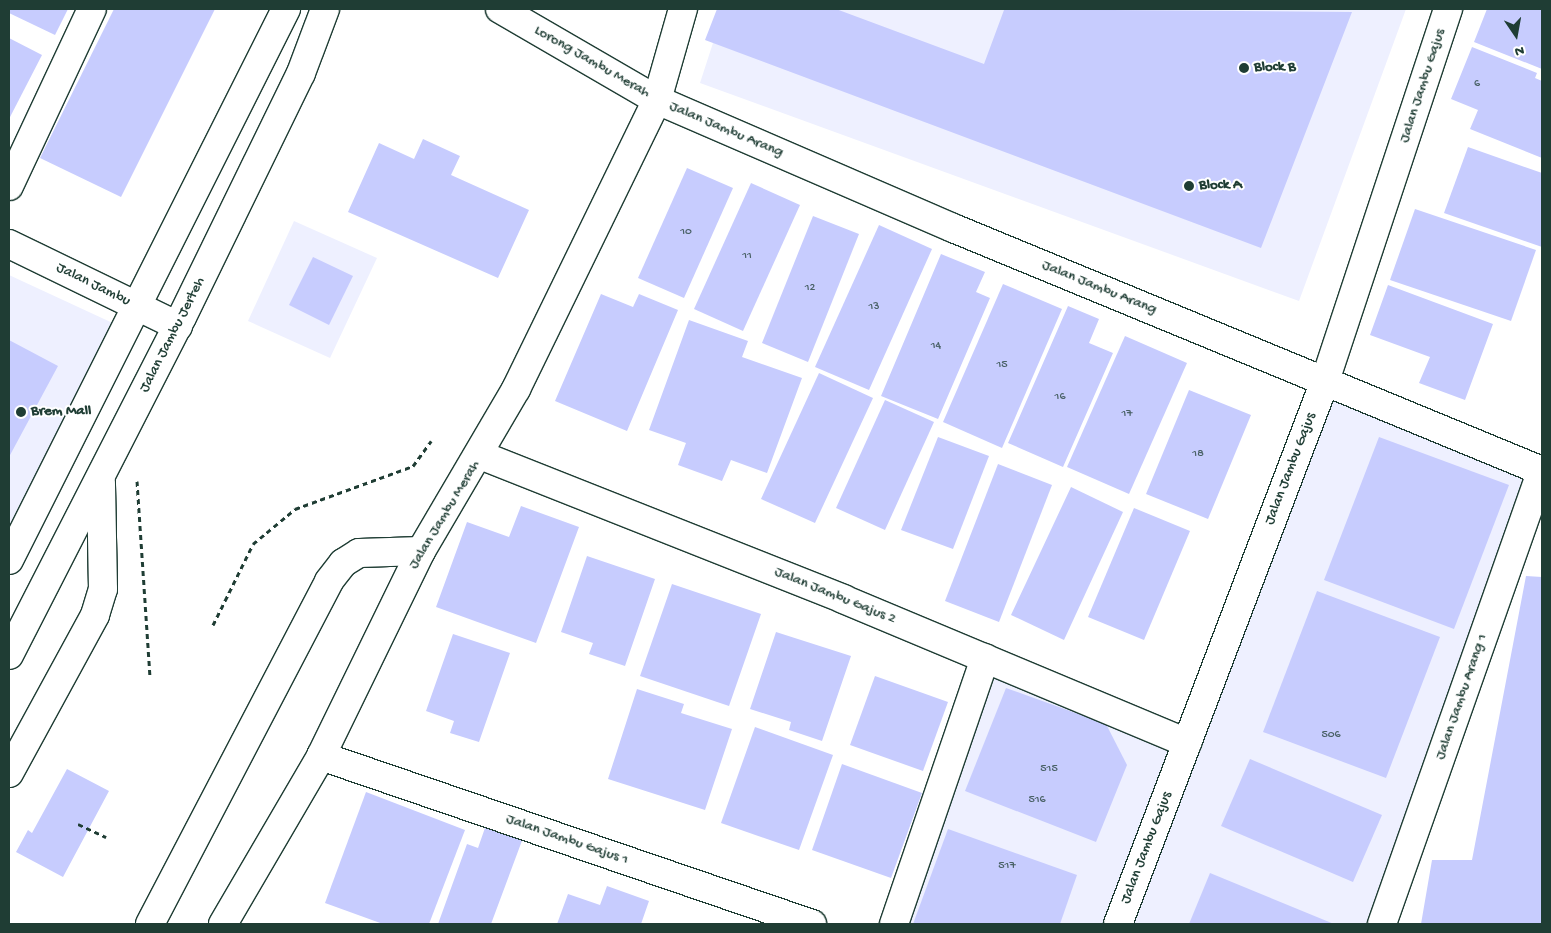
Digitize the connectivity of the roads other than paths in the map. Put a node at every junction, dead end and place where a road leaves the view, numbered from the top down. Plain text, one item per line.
1 (92, 9) edge
2 (286, 9) edge
3 (325, 9) edge
4 (500, 9) edge
5 (682, 9) edge
6 (1448, 9) edge
7 (657, 100) junction
8 (9, 186) edge
9 (9, 244) edge
10 (138, 307) junction
11 (178, 326) junction
12 (1325, 381) junction
13 (480, 455) junction
14 (1542, 470) edge
15 (101, 478) junction
16 (421, 551) junction
17 (9, 560) edge
18 (16, 627) edge
19 (9, 655) edge
20 (985, 658) junction
21 (1187, 743) junction
22 (322, 756) junction
23 (9, 773) edge
24 (150, 924) edge
25 (223, 924) edge
26 (812, 924) edge
27 (894, 924) edge
28 (1118, 924) edge
29 (1382, 924) edge

1 - 8 street
2 - 10 street
3 - 11 street, Jalan Jambu Jerteh
4 - 7 street, Lorong Jambu Merah
5 - 7 street, Jalan Jambu Merah
6 - 12 street, Jalan Jambu Gajus
7 - 12 street, Jalan Jambu Arang
7 - 13 street, Jalan Jambu Merah
9 - 10 street, Jalan Jambu
10 - 11 street, Jalan Jambu
10 - 17 street
11 - 15 street, Jalan Jambu Jerteh
12 - 14 street, Jalan Jambu Arang
12 - 21 street, Jalan Jambu Gajus
13 - 16 street, Jalan Jambu Merah
13 - 20 street, Jalan Jambu Gajus 2
14 - 29 street, Jalan Jambu Arang 1
15 - 18 street, Jalan Jambu Jerteh
15 - 23 street
16 - 22 street, Jalan Jambu Merah
16 - 24 street
18 - 19 street, Jalan Jambu Jerteh
20 - 21 street, Jalan Jambu Gajus 2
20 - 27 street
21 - 28 street, Jalan Jambu Gajus
22 - 25 street, Jalan Jambu Merah
22 - 26 street, Jalan Jambu Gajus 1

